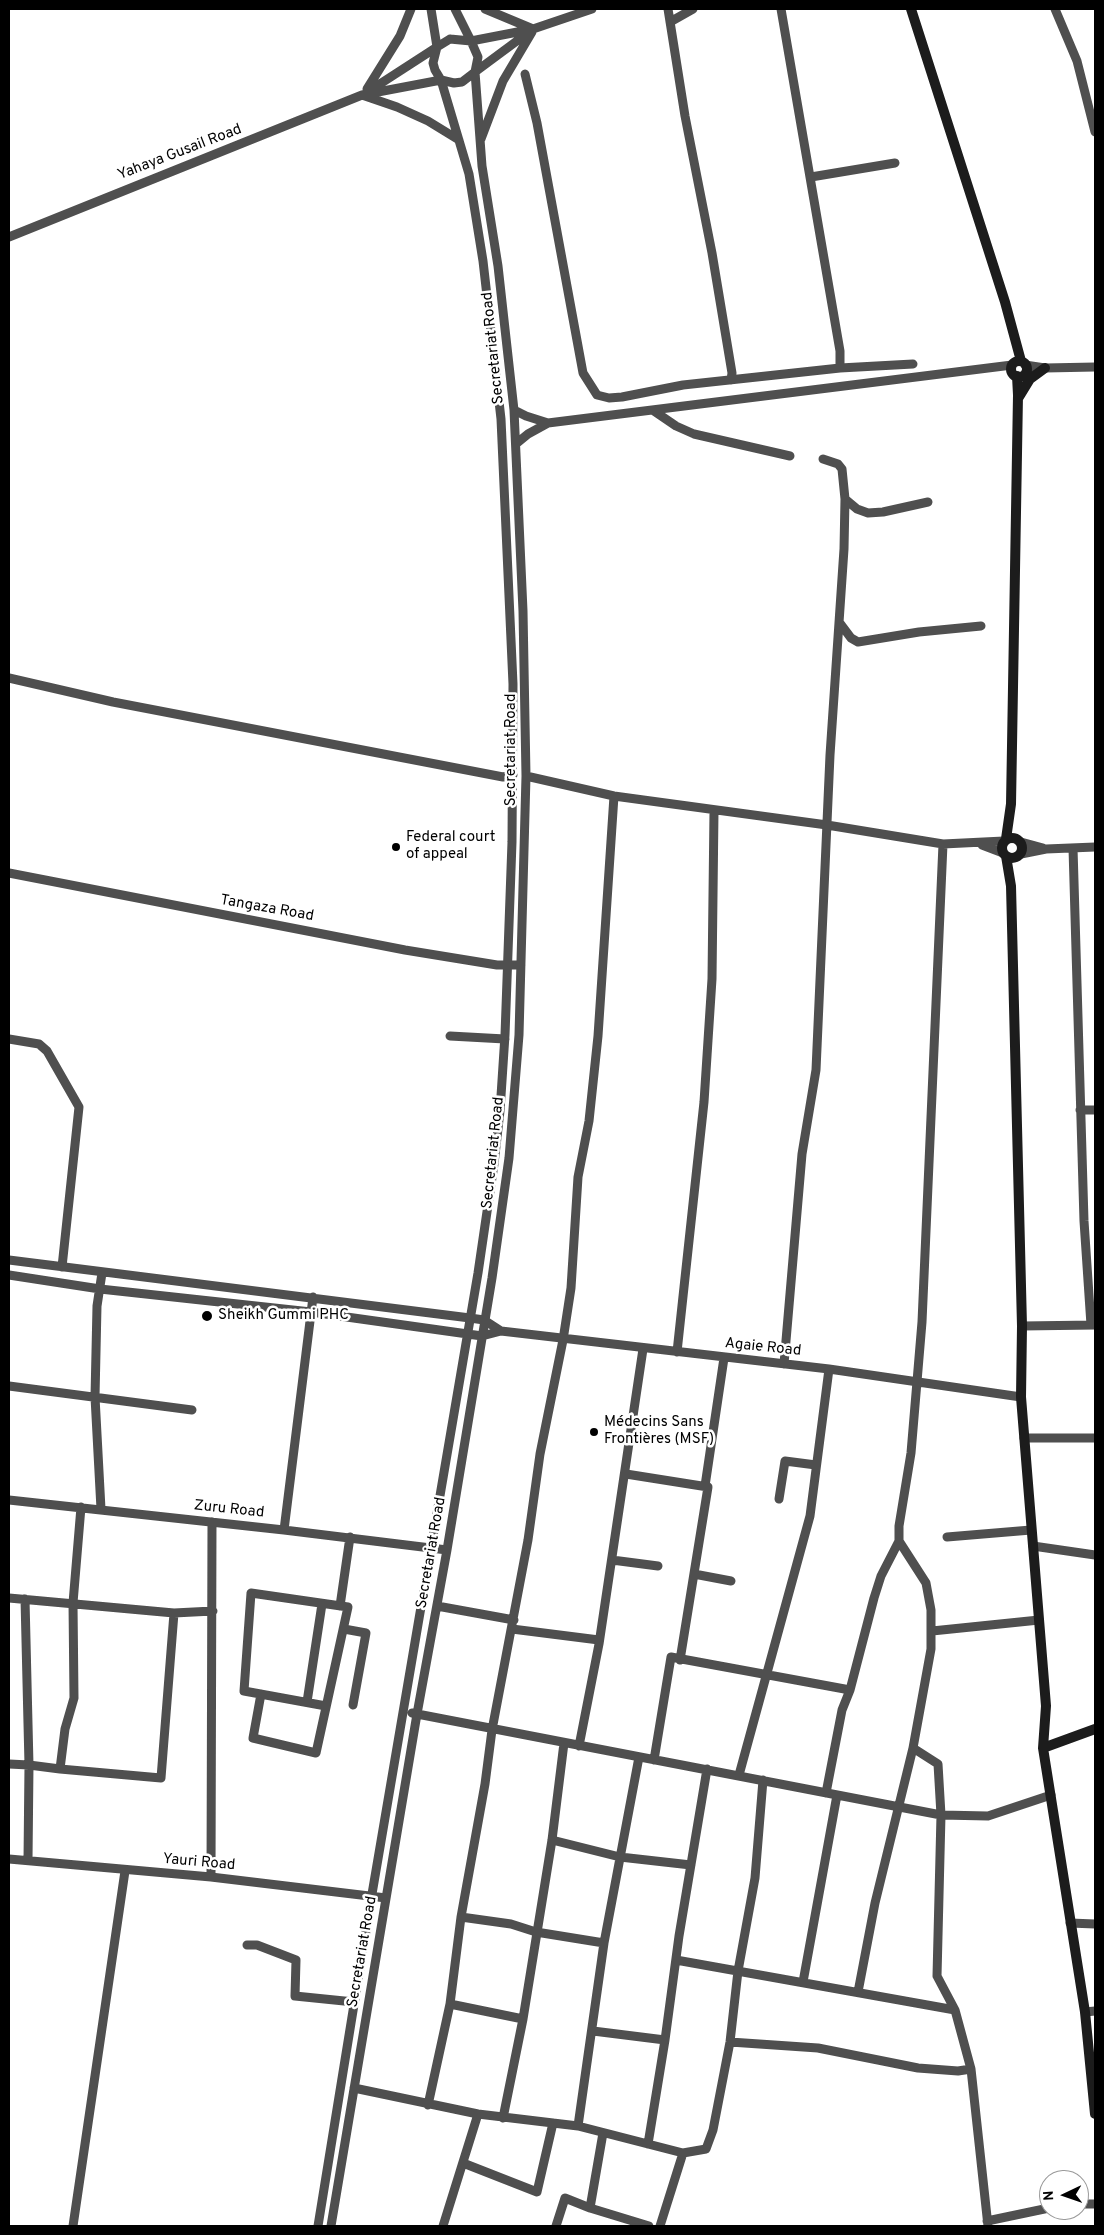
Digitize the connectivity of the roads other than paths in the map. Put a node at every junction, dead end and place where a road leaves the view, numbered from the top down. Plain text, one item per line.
1 (411, 9) edge
2 (431, 9) edge
3 (455, 9) edge
4 (485, 9) edge
5 (592, 9) edge
6 (668, 9) edge
7 (693, 9) edge
8 (781, 9) edge
9 (911, 9) edge
10 (1055, 9) edge
11 (670, 22) junction
12 (533, 29) junction
13 (471, 41) junction
14 (437, 47) junction
15 (475, 72) junction
16 (525, 74) dead end
17 (442, 80) junction
18 (362, 95) junction
19 (1095, 132) edge
20 (459, 140) junction
21 (480, 142) junction
22 (895, 163) dead end
23 (811, 177) junction
24 (9, 237) edge
25 (913, 364) dead end
26 (1095, 367) edge
27 (840, 368) junction
28 (1019, 368) junction
29 (1044, 368) junction
30 (731, 380) junction
31 (1018, 397) junction
32 (514, 410) junction
33 (654, 411) junction
34 (548, 423) junction
35 (517, 443) junction
36 (790, 456) dead end
37 (823, 459) dead end
38 (845, 499) junction
39 (928, 502) dead end
40 (839, 622) junction
41 (981, 626) dead end
42 (9, 678) edge
43 (513, 775) junction
44 (526, 776) junction
45 (614, 796) junction
46 (1011, 804) junction
47 (714, 811) junction
48 (827, 825) junction
49 (1005, 840) junction
50 (1020, 840) junction
51 (943, 844) junction
52 (980, 844) junction
53 (1095, 847) edge
54 (1072, 848) junction
55 (1046, 849) junction
56 (1004, 854) junction
57 (1019, 855) junction
58 (9, 873) edge
59 (1011, 886) junction
60 (507, 965) junction
61 (521, 965) junction
62 (450, 1036) dead end
63 (9, 1039) edge
64 (505, 1039) junction
65 (1080, 1110) junction
66 (1095, 1110) edge
67 (9, 1260) edge
68 (62, 1267) junction
69 (102, 1272) junction
70 (9, 1275) edge
71 (100, 1289) junction
72 (313, 1297) junction
73 (311, 1312) junction
74 (470, 1318) junction
75 (484, 1320) junction
76 (1093, 1325) edge
77 (1022, 1326) junction
78 (501, 1331) junction
79 (467, 1334) junction
80 (482, 1336) junction
81 (564, 1340) junction
82 (643, 1349) junction
83 (677, 1352) junction
84 (724, 1358) junction
85 (784, 1364) junction
86 (829, 1369) junction
87 (918, 1381) junction
88 (9, 1386) edge
89 (95, 1397) junction
90 (1020, 1398) junction
91 (192, 1410) dead end
92 (1024, 1438) junction
93 (1095, 1438) edge
94 (816, 1466) junction
95 (626, 1474) junction
96 (705, 1486) junction
97 (9, 1500) edge
98 (779, 1500) dead end
99 (81, 1507) junction
100 (101, 1509) junction
101 (212, 1522) junction
102 (284, 1530) junction
103 (1031, 1530) junction
104 (947, 1537) dead end
105 (350, 1538) junction
106 (899, 1541) junction
107 (1033, 1546) junction
108 (431, 1547) junction
109 (447, 1550) junction
110 (1095, 1555) edge
111 (612, 1560) junction
112 (658, 1566) dead end
113 (694, 1574) junction
114 (731, 1581) dead end
115 (9, 1598) edge
116 (25, 1599) junction
117 (73, 1603) junction
118 (322, 1604) junction
119 (340, 1606) junction
120 (437, 1606) junction
121 (213, 1611) junction
122 (174, 1613) junction
123 (1039, 1620) junction
124 (513, 1624) junction
125 (344, 1629) junction
126 (932, 1631) junction
127 (600, 1640) junction
128 (680, 1660) junction
129 (768, 1675) junction
130 (850, 1690) junction
131 (261, 1694) junction
132 (306, 1702) junction
133 (353, 1705) dead end
134 (326, 1706) junction
135 (404, 1711) junction
136 (417, 1714) junction
137 (1095, 1729) edge
138 (492, 1730) junction
139 (564, 1743) junction
140 (579, 1746) junction
141 (913, 1748) junction
142 (1043, 1748) junction
143 (639, 1757) junction
144 (654, 1760) junction
145 (9, 1764) edge
146 (28, 1765) junction
147 (60, 1769) junction
148 (707, 1769) junction
149 (740, 1775) junction
150 (763, 1780) junction
151 (826, 1793) junction
152 (837, 1795) junction
153 (1051, 1795) junction
154 (897, 1806) junction
155 (941, 1814) junction
156 (552, 1840) junction
157 (620, 1857) junction
158 (9, 1858) edge
159 (28, 1860) junction
160 (691, 1864) junction
161 (125, 1871) junction
162 (211, 1878) junction
163 (372, 1894) junction
164 (386, 1898) junction
165 (461, 1917) junction
166 (1070, 1923) junction
167 (1095, 1924) edge
168 (536, 1932) junction
169 (604, 1943) junction
170 (247, 1945) dead end
171 (676, 1960) junction
172 (738, 1972) junction
173 (803, 1982) junction
174 (858, 1992) junction
175 (354, 2002) junction
176 (450, 2004) junction
177 (955, 2010) junction
178 (1090, 2012) edge
179 (523, 2019) junction
180 (593, 2031) junction
181 (666, 2040) junction
182 (730, 2042) junction
183 (971, 2069) junction
184 (354, 2088) junction
185 (428, 2105) junction
186 (478, 2114) junction
187 (1095, 2114) edge
188 (503, 2118) junction
189 (553, 2123) junction
190 (578, 2126) junction
191 (603, 2133) junction
192 (648, 2144) junction
193 (683, 2153) junction
194 (463, 2163) junction
195 (590, 2208) junction
196 (1039, 2210) edge
197 (987, 2223) edge
198 (73, 2226) edge
199 (318, 2226) edge
200 (331, 2226) edge
201 (443, 2226) edge
202 (556, 2226) edge
203 (649, 2226) edge
204 (660, 2226) edge

1 - 18 street
2 - 14 street
3 - 13 street
4 - 12 street
5 - 12 street
6 - 11 street
7 - 11 street
8 - 23 street
9 - 28 street
10 - 19 street
11 - 30 street
12 - 13 street
12 - 15 street
12 - 21 street
13 - 14 street
13 - 15 street
14 - 17 street
14 - 18 street, Yahaya Gusail Road
15 - 17 street
15 - 21 street, Secretariat Road
16 - 30 street
17 - 18 street, Yahaya Gusail Road
17 - 20 street, Secretariat Road
18 - 20 street
18 - 24 street, Yahaya Gusail Road
20 - 43 street, Secretariat Road
21 - 32 street, Secretariat Road
22 - 23 street
23 - 27 street
25 - 27 street
26 - 29 street
27 - 30 street
28 - 29 street
28 - 31 street
28 - 33 street
29 - 31 street
31 - 46 street
32 - 34 street
32 - 35 street, Secretariat Road
33 - 34 street
33 - 36 street
34 - 35 street
35 - 44 street, Secretariat Road
37 - 38 street
38 - 39 street
38 - 40 street
40 - 41 street
40 - 48 street
42 - 43 street
43 - 60 street, Secretariat Road
44 - 45 street
44 - 61 street, Secretariat Road
45 - 47 street
45 - 81 street
46 - 49 street
46 - 50 street
47 - 48 street
47 - 83 street
48 - 51 street
48 - 85 street
49 - 50 street
49 - 52 street
49 - 56 street
50 - 55 street
50 - 57 street
51 - 52 street
51 - 87 street
52 - 56 street
53 - 54 street
54 - 55 street
54 - 65 street
55 - 57 street
56 - 57 street
56 - 59 street
57 - 59 street
58 - 60 street, Tangaza Road
59 - 77 street
60 - 61 street, Tangaza Road
60 - 64 street, Secretariat Road
61 - 75 street, Secretariat Road
62 - 64 street
63 - 68 street
64 - 74 street, Secretariat Road
65 - 66 street
65 - 76 street
67 - 68 street
68 - 69 street
69 - 71 street
69 - 72 street
70 - 71 street
71 - 73 street
71 - 89 street
72 - 73 street
72 - 74 street
73 - 79 street
73 - 102 street
74 - 75 street
74 - 79 street, Secretariat Road
75 - 78 street
75 - 80 street, Secretariat Road
76 - 77 street
77 - 90 street
78 - 80 street
78 - 81 street, Agaie Road
79 - 80 street
79 - 108 street, Secretariat Road
80 - 109 street, Secretariat Road
81 - 82 street, Agaie Road
81 - 124 street
82 - 83 street, Agaie Road
82 - 95 street
83 - 84 street, Agaie Road
84 - 85 street, Agaie Road
84 - 96 street
85 - 86 street, Agaie Road
86 - 87 street, Agaie Road
86 - 94 street
87 - 90 street, Agaie Road
87 - 106 street
88 - 89 street
89 - 91 street
89 - 100 street
90 - 92 street
92 - 93 street
92 - 103 street
94 - 98 street
94 - 129 street
95 - 96 street
95 - 111 street
96 - 113 street
97 - 99 street, Zuru Road
99 - 100 street, Zuru Road
99 - 117 street
100 - 101 street, Zuru Road
101 - 102 street, Zuru Road
101 - 121 street
102 - 105 street, Zuru Road
103 - 104 street
103 - 107 street
105 - 108 street, Zuru Road
105 - 119 street
106 - 126 street
106 - 130 street
107 - 110 street
107 - 123 street
108 - 109 street, Zuru Road
108 - 135 street, Secretariat Road
109 - 120 street, Secretariat Road
111 - 112 street
111 - 127 street
113 - 114 street
113 - 128 street
115 - 116 street
116 - 117 street
116 - 146 street
117 - 122 street
117 - 147 street
118 - 119 street
118 - 131 street
118 - 132 street
119 - 125 street
120 - 124 street
120 - 136 street, Secretariat Road
121 - 122 street
121 - 162 street
122 - 147 street
123 - 126 street
123 - 142 street
124 - 127 street
124 - 138 street
125 - 133 street
125 - 134 street
126 - 141 street
127 - 140 street
128 - 129 street
128 - 144 street
129 - 130 street
129 - 149 street
130 - 151 street
131 - 132 street
131 - 134 street
132 - 134 street
135 - 136 street
135 - 163 street, Secretariat Road
136 - 138 street
136 - 164 street, Secretariat Road
137 - 142 street
138 - 139 street
138 - 165 street
139 - 140 street
139 - 156 street
140 - 143 street
141 - 154 street
141 - 155 street
142 - 153 street
143 - 144 street
143 - 157 street
144 - 148 street
145 - 146 street
146 - 147 street
146 - 159 street
148 - 149 street
148 - 160 street
149 - 150 street
150 - 151 street
150 - 172 street
151 - 152 street
152 - 154 street
152 - 173 street
153 - 155 street
153 - 166 street
154 - 155 street
154 - 174 street
155 - 177 street
156 - 157 street
156 - 168 street
157 - 160 street
157 - 169 street
158 - 159 street, Yauri Road
159 - 161 street, Yauri Road
160 - 171 street
161 - 162 street, Yauri Road
161 - 198 street
162 - 163 street, Yauri Road
163 - 164 street, Yauri Road
163 - 175 street, Secretariat Road
164 - 184 street, Secretariat Road
165 - 168 street
165 - 176 street
166 - 167 street
166 - 178 street
168 - 169 street
168 - 179 street
169 - 180 street
170 - 175 street
171 - 172 street
171 - 181 street
172 - 173 street
172 - 182 street
173 - 174 street
174 - 177 street
175 - 199 street, Secretariat Road
176 - 179 street
176 - 185 street
177 - 183 street
178 - 187 street
179 - 188 street
180 - 181 street
180 - 190 street
181 - 192 street
182 - 183 street
182 - 193 street
183 - 197 street
184 - 185 street
184 - 200 street, Secretariat Road
185 - 186 street
186 - 188 street
186 - 194 street
188 - 189 street
189 - 190 street
189 - 194 street
190 - 191 street
191 - 192 street
191 - 195 street
192 - 193 street
193 - 204 street
194 - 201 street
195 - 202 street
195 - 203 street
196 - 197 street

